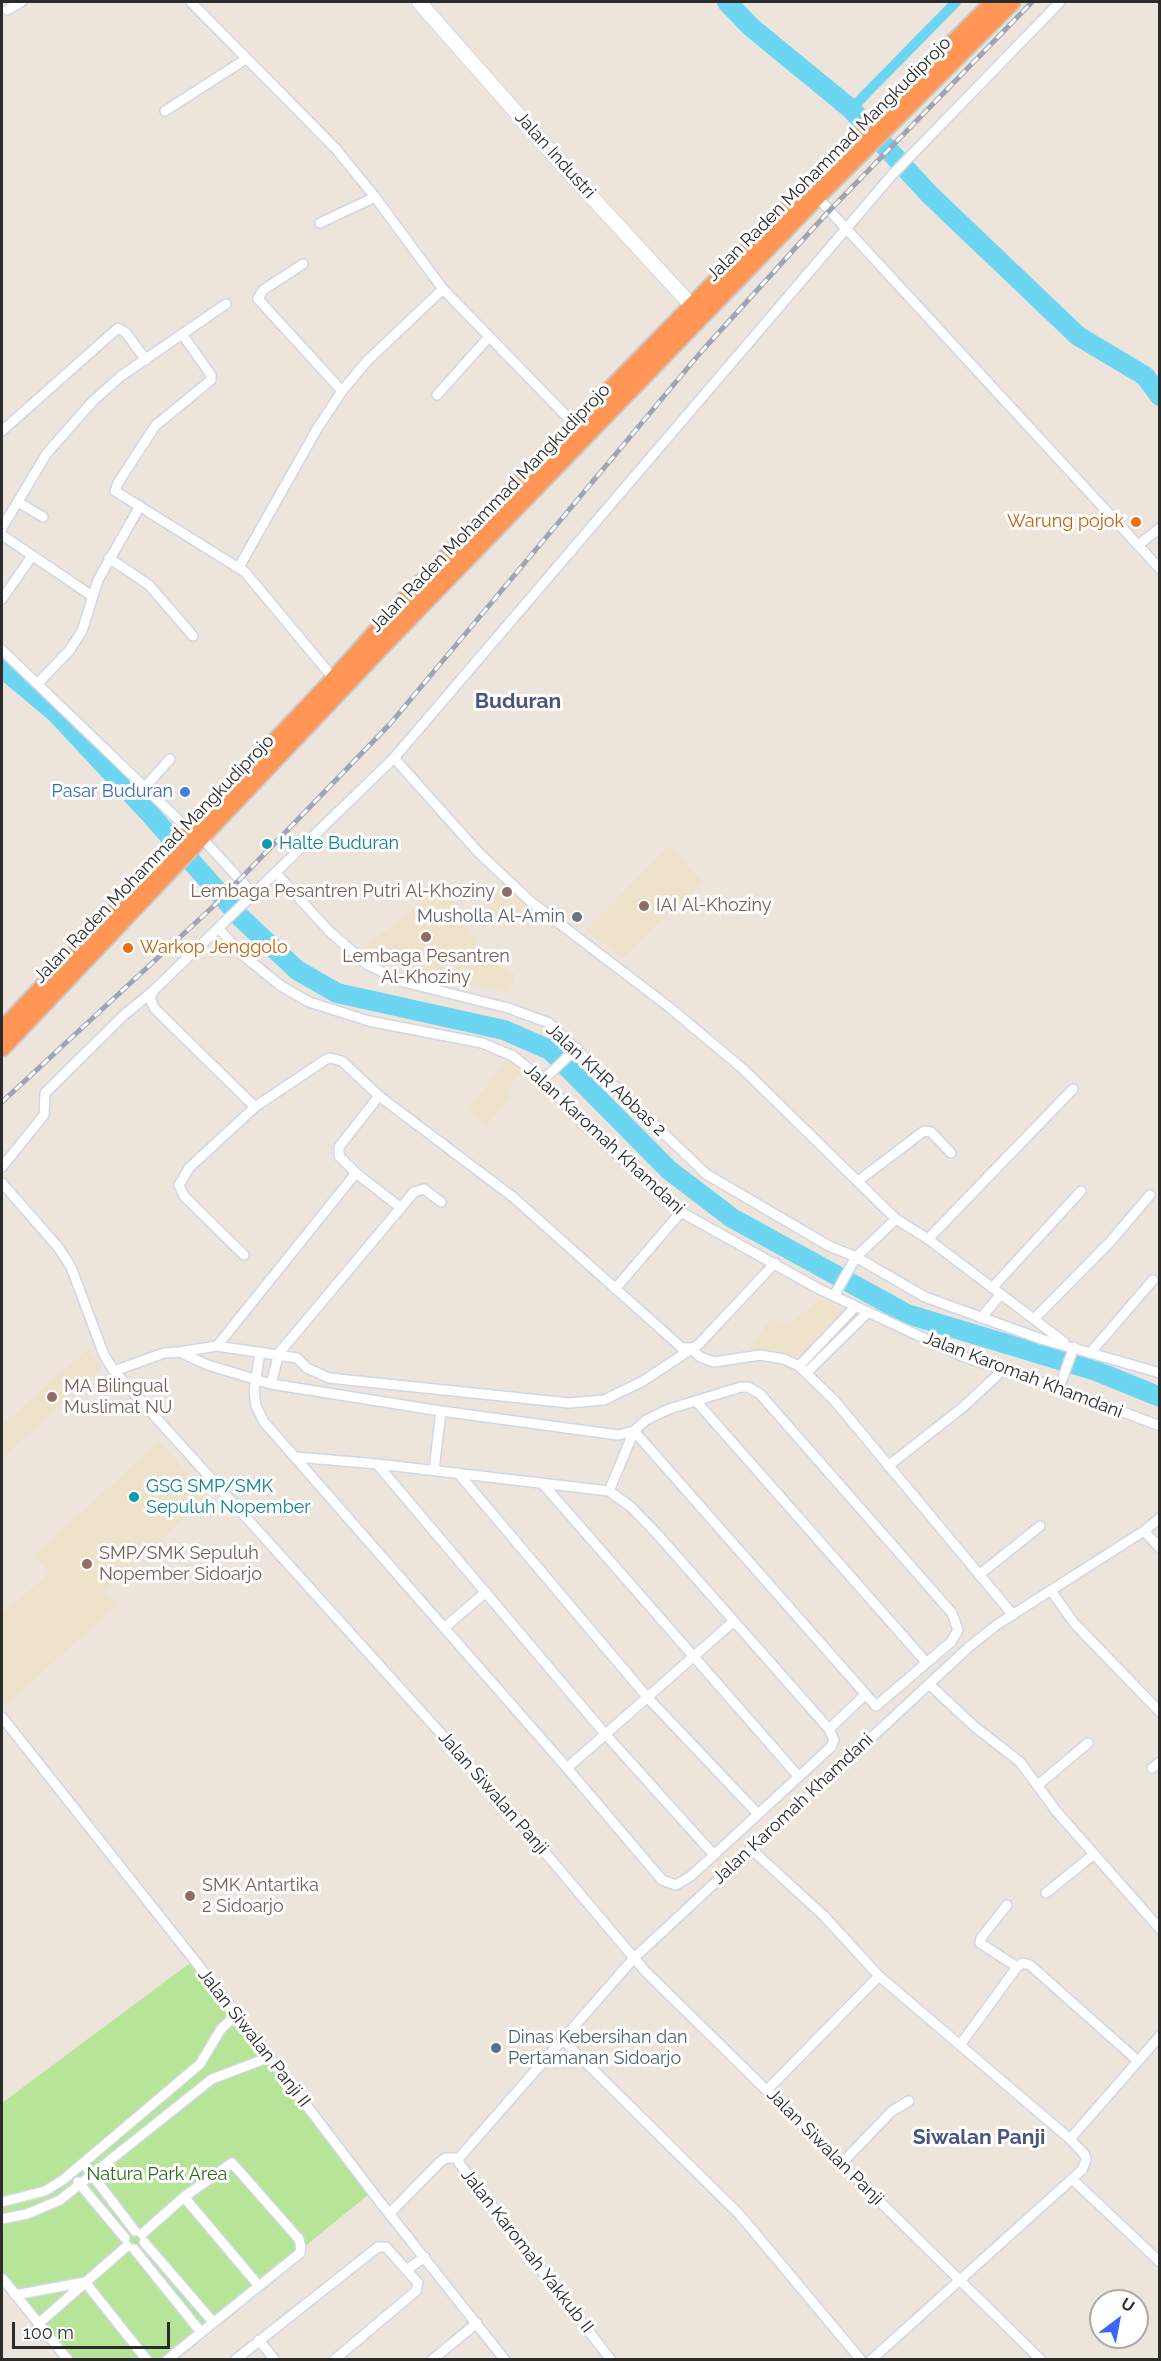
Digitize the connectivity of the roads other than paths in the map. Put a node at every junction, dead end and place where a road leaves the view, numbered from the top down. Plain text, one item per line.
1 (21, 2) edge
2 (191, 2) edge
3 (419, 2) edge
4 (994, 2) edge
5 (1012, 2) edge
6 (1060, 2) edge
7 (7, 10) dead end
8 (246, 59) junction
9 (165, 111) dead end
10 (883, 123) junction
11 (861, 145) junction
12 (375, 197) junction
13 (817, 197) junction
14 (320, 223) dead end
15 (845, 230) junction
16 (303, 264) dead end
17 (443, 289) junction
18 (226, 304) dead end
19 (692, 306) junction
20 (182, 334) junction
21 (488, 338) junction
22 (146, 360) junction
23 (342, 391) junction
24 (437, 395) dead end
25 (576, 426) junction
26 (2, 431) edge
27 (18, 502) junction
28 (140, 506) junction
29 (43, 517) dead end
30 (2, 528) edge
31 (1160, 528) edge
32 (2, 535) edge
33 (1138, 545) junction
34 (32, 556) junction
35 (109, 558) junction
36 (239, 567) junction
37 (1160, 569) edge
38 (92, 596) junction
39 (2, 599) edge
40 (406, 610) junction
41 (384, 634) junction
42 (193, 636) dead end
43 (2, 650) edge
44 (334, 680) junction
45 (37, 684) junction
46 (394, 758) junction
47 (170, 759) dead end
48 (144, 789) junction
49 (193, 834) junction
50 (170, 859) junction
51 (276, 873) junction
52 (254, 895) junction
53 (218, 928) junction
54 (154, 990) junction
55 (2, 1030) edge
56 (2, 1048) edge
57 (575, 1050) junction
58 (546, 1077) junction
59 (1073, 1089) dead end
60 (379, 1096) junction
61 (255, 1107) junction
62 (951, 1153) dead end
63 (2, 1167) edge
64 (356, 1173) junction
65 (858, 1181) junction
66 (2, 1184) edge
67 (1081, 1191) dead end
68 (1150, 1195) dead end
69 (441, 1202) dead end
70 (400, 1208) junction
71 (681, 1212) junction
72 (896, 1219) junction
73 (928, 1239) junction
74 (244, 1255) dead end
75 (853, 1261) junction
76 (775, 1263) junction
77 (1153, 1280) dead end
78 (992, 1288) junction
79 (615, 1289) junction
80 (836, 1292) junction
81 (1001, 1294) junction
82 (855, 1307) junction
83 (868, 1312) junction
84 (981, 1318) junction
85 (1034, 1319) junction
86 (217, 1346) junction
87 (691, 1348) junction
88 (1071, 1349) junction
89 (178, 1352) junction
90 (260, 1352) junction
91 (1091, 1352) junction
92 (279, 1353) junction
93 (799, 1366) junction
94 (1003, 1370) junction
95 (114, 1371) junction
96 (806, 1373) junction
97 (1160, 1373) edge
98 (255, 1378) junction
99 (270, 1384) junction
100 (1059, 1388) junction
101 (696, 1401) junction
102 (441, 1412) junction
103 (1160, 1426) edge
104 (634, 1431) junction
105 (296, 1457) junction
106 (377, 1464) junction
107 (888, 1466) junction
108 (434, 1470) junction
109 (458, 1473) junction
110 (542, 1483) junction
111 (609, 1491) junction
112 (1160, 1518) edge
113 (1040, 1526) dead end
114 (1144, 1531) junction
115 (1160, 1548) edge
116 (979, 1575) junction
117 (486, 1592) junction
118 (1052, 1592) junction
119 (1013, 1615) junction
120 (734, 1621) junction
121 (444, 1628) junction
122 (694, 1656) junction
123 (925, 1661) junction
124 (930, 1685) junction
125 (866, 1694) junction
126 (648, 1698) junction
127 (876, 1706) junction
128 (1160, 1713) edge
129 (2, 1717) edge
130 (888, 1721) junction
131 (829, 1729) junction
132 (606, 1735) junction
133 (1088, 1743) dead end
134 (567, 1768) junction
135 (799, 1777) junction
136 (1038, 1785) junction
137 (758, 1814) junction
138 (750, 1848) junction
139 (714, 1855) junction
140 (1093, 1855) junction
141 (1046, 1893) dead end
142 (1007, 1905) dead end
143 (1160, 1929) edge
144 (634, 1958) junction
145 (1017, 1967) junction
146 (879, 1976) junction
147 (237, 2014) junction
148 (1160, 2036) edge
149 (562, 2039) junction
150 (960, 2045) junction
151 (270, 2057) junction
152 (1138, 2061) junction
153 (200, 2064) junction
154 (212, 2079) junction
155 (767, 2090) junction
156 (909, 2101) dead end
157 (1070, 2139) junction
158 (459, 2158) junction
159 (83, 2163) junction
160 (842, 2164) junction
161 (70, 2173) junction
162 (93, 2175) junction
163 (1072, 2179) junction
164 (80, 2185) junction
165 (184, 2197) junction
166 (22, 2198) junction
167 (2, 2202) edge
168 (27, 2214) junction
169 (389, 2214) junction
170 (2, 2219) edge
171 (140, 2236) junction
172 (129, 2244) junction
173 (425, 2257) junction
174 (1160, 2262) edge
175 (406, 2270) junction
176 (3, 2279) dead end
177 (957, 2280) junction
178 (85, 2282) junction
179 (259, 2286) junction
180 (15, 2295) junction
181 (213, 2322) junction
182 (477, 2323) junction
183 (38, 2324) junction
184 (201, 2331) junction
185 (259, 2340) junction
186 (68, 2360) edge
187 (147, 2360) edge
188 (167, 2360) edge
189 (235, 2360) edge
190 (275, 2360) edge
191 (334, 2360) edge
192 (432, 2360) edge
193 (505, 2360) edge
194 (611, 2360) edge
195 (861, 2360) edge
196 (871, 2360) edge
197 (1041, 2360) edge

1 - 7 street
2 - 8 street
3 - 19 street, Jalan Industri
4 - 10 highway, Jalan Raden Mohammad Mangkudiprojo
5 - 10 highway, Jalan Raden Mohammad Mangkudiprojo
6 - 15 street
8 - 9 street
8 - 12 street
10 - 11 highway, Jalan Raden Mohammad Mangkudiprojo
11 - 13 highway, Jalan Raden Mohammad Mangkudiprojo
11 - 19 highway, Jalan Raden Mohammad Mangkudiprojo
12 - 14 street
12 - 17 street
13 - 15 street
13 - 40 highway, Jalan Raden Mohammad Mangkudiprojo
15 - 33 street
15 - 46 street
16 - 23 street
17 - 21 street
17 - 23 street
18 - 20 street
19 - 25 highway, Jalan Raden Mohammad Mangkudiprojo
20 - 22 street
20 - 28 street
21 - 24 street
21 - 25 street
22 - 26 street
22 - 27 street
23 - 36 street
25 - 40 highway, Jalan Raden Mohammad Mangkudiprojo
27 - 29 street
27 - 30 street
28 - 35 street
28 - 36 street
31 - 33 street
32 - 34 street
33 - 37 street
34 - 38 street
34 - 39 street
35 - 38 street
35 - 42 street
36 - 44 street
38 - 45 street
40 - 41 highway, Jalan Raden Mohammad Mangkudiprojo
41 - 44 highway, Jalan Raden Mohammad Mangkudiprojo
41 - 49 highway, Jalan Raden Mohammad Mangkudiprojo
43 - 45 street
44 - 49 highway, Jalan Raden Mohammad Mangkudiprojo
45 - 48 street
46 - 51 street
46 - 65 street
47 - 48 street
48 - 49 street
49 - 50 highway, Jalan Raden Mohammad Mangkudiprojo
49 - 52 street
50 - 55 highway, Jalan Raden Mohammad Mangkudiprojo
50 - 56 highway, Jalan Raden Mohammad Mangkudiprojo
51 - 52 street
51 - 57 street, Jalan KHR Abbas 2
52 - 53 street
53 - 54 street
53 - 58 street, Jalan Karomah Khamdani
54 - 61 street
54 - 63 street
57 - 58 street
57 - 75 street, Jalan KHR Abbas 2
58 - 71 street, Jalan Karomah Khamdani
59 - 73 street
60 - 61 street
60 - 64 street
60 - 79 street
61 - 74 street
62 - 65 street
64 - 70 street
64 - 86 street
65 - 72 street
66 - 95 street, Jalan Siwalan Panji
67 - 78 street
68 - 85 street
69 - 70 street
70 - 92 street
71 - 76 street, Jalan Karomah Khamdani
71 - 79 street
72 - 73 street
72 - 75 street
73 - 78 street
75 - 80 street
75 - 84 street, Jalan KHR Abbas 2
76 - 80 street, Jalan Karomah Khamdani
76 - 87 street
77 - 91 street
78 - 81 street
79 - 87 street
80 - 82 street, Jalan Karomah Khamdani
81 - 84 street
81 - 85 street
82 - 83 street, Jalan Karomah Khamdani
82 - 93 street
83 - 94 street, Jalan Karomah Khamdani
83 - 96 street
84 - 88 street, Jalan KHR Abbas 2
85 - 88 street
86 - 89 street
86 - 90 street
87 - 92 street
87 - 93 street
88 - 91 street, Jalan KHR Abbas 2
88 - 100 street
89 - 95 street
89 - 98 street
90 - 92 street
90 - 98 street
91 - 97 street, Jalan KHR Abbas 2
92 - 99 street
93 - 96 street
94 - 100 street, Jalan Karomah Khamdani
94 - 107 street
95 - 144 street, Jalan Siwalan Panji
96 - 107 street
98 - 99 street
98 - 105 street
99 - 102 street
100 - 103 street, Jalan Karomah Khamdani
101 - 104 street
101 - 123 street
101 - 123 street
102 - 104 street
102 - 108 street
104 - 111 street
104 - 125 street
105 - 106 street
105 - 121 street
106 - 108 street
106 - 117 street
107 - 116 street
108 - 109 street
109 - 110 street
109 - 126 street
110 - 111 street
110 - 122 street
111 - 120 street
112 - 114 street, Jalan Karomah Khamdani
113 - 116 street
114 - 115 street
114 - 118 street, Jalan Karomah Khamdani
116 - 119 street
117 - 121 street
117 - 132 street
118 - 119 street, Jalan Karomah Khamdani
118 - 128 street
119 - 124 street, Jalan Karomah Khamdani
120 - 122 street
120 - 131 street
121 - 134 street
122 - 126 street
122 - 135 street
123 - 127 street
124 - 130 street, Jalan Karomah Khamdani
124 - 136 street
125 - 127 street
125 - 131 street
126 - 132 street
126 - 137 street
127 - 130 street
129 - 147 street, Jalan Siwalan Panji II
130 - 138 street, Jalan Karomah Khamdani
131 - 135 street
132 - 134 street
132 - 139 street
133 - 136 street
134 - 139 street
135 - 137 street
136 - 140 street
137 - 139 street
138 - 144 street, Jalan Karomah Khamdani
138 - 146 street
140 - 141 street
140 - 143 street
142 - 145 street
144 - 149 street, Jalan Karomah Khamdani
144 - 155 street, Jalan Siwalan Panji
145 - 150 street
145 - 152 street
146 - 150 street
146 - 155 street
147 - 151 street, Jalan Siwalan Panji II
147 - 153 street
148 - 152 street
149 - 158 street, Jalan Karomah Khamdani
149 - 195 street
150 - 157 street
151 - 154 street
151 - 169 street, Jalan Siwalan Panji II
152 - 157 street
153 - 154 street
153 - 159 street
154 - 162 street
155 - 160 street, Jalan Siwalan Panji
156 - 160 street
157 - 163 street
158 - 169 street, Jalan Karomah Yakkub II
158 - 194 street, Jalan Karomah Yakkub II
159 - 161 street
159 - 162 street
160 - 177 street, Jalan Siwalan Panji
161 - 164 street
161 - 166 street
162 - 164 street
162 - 171 street
163 - 174 street
163 - 177 street
164 - 168 street
164 - 172 street
165 - 171 street
165 - 179 street
165 - 179 street
166 - 167 street
166 - 168 street
168 - 170 street
169 - 173 street, Jalan Siwalan Panji II
171 - 172 street
171 - 172 street
171 - 181 street
172 - 178 street
172 - 184 street
173 - 175 street
173 - 182 street, Jalan Siwalan Panji II
175 - 185 street
175 - 191 street
176 - 180 street
177 - 196 street
177 - 197 street, Jalan Siwalan Panji
178 - 180 street
178 - 183 street
178 - 187 street
179 - 181 street
180 - 183 street
181 - 184 street
182 - 192 street
182 - 193 street, Jalan Siwalan Panji II
183 - 186 street
184 - 188 street
185 - 189 street
185 - 190 street

